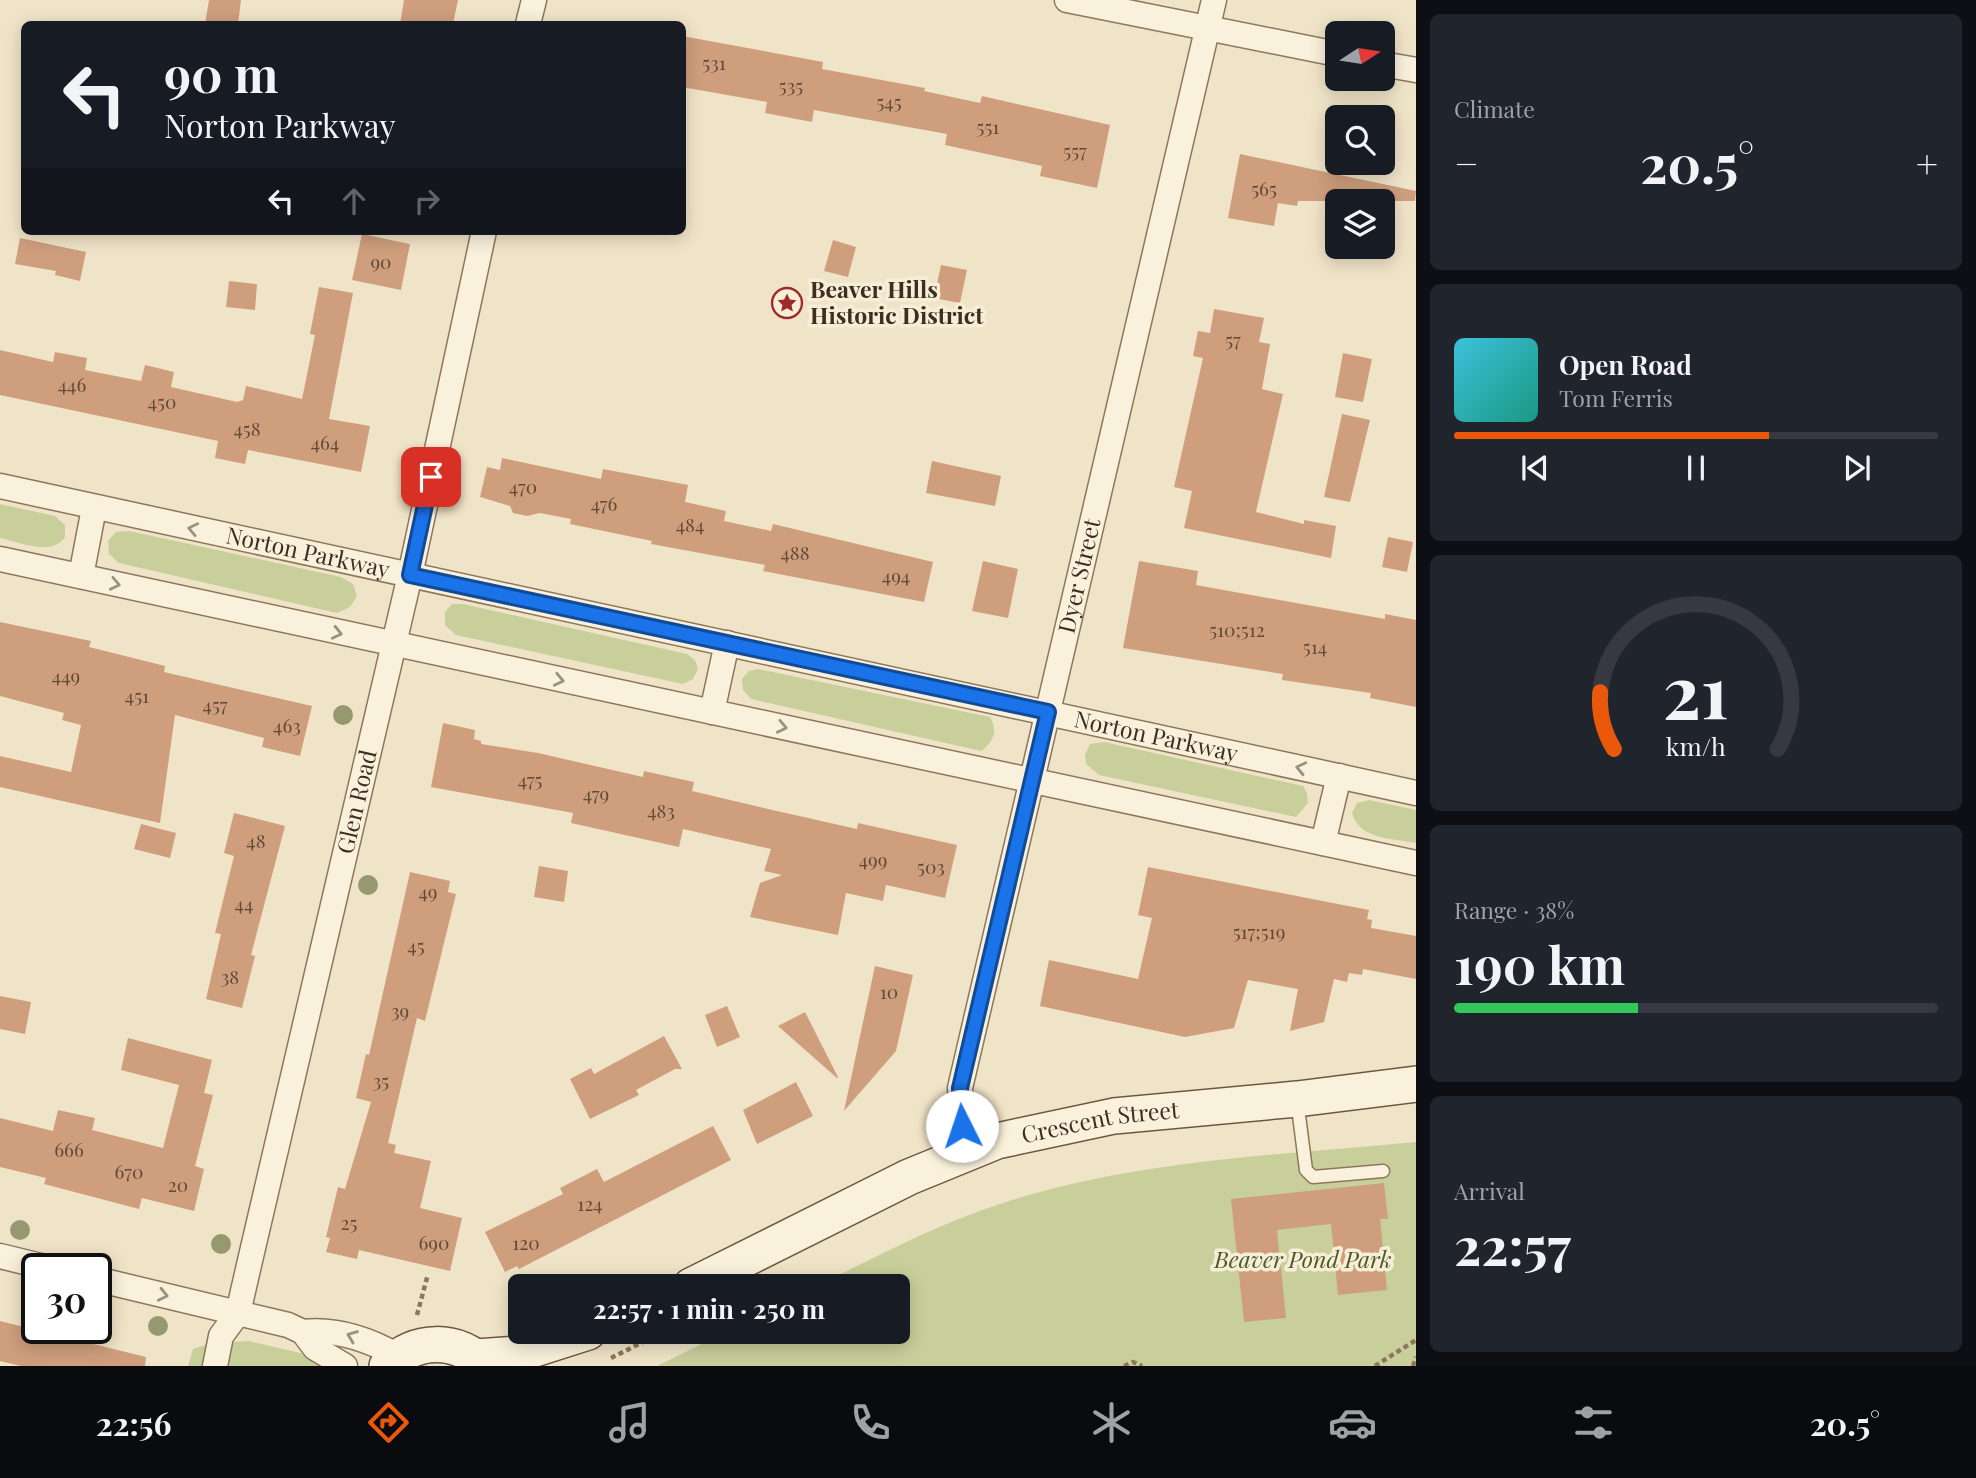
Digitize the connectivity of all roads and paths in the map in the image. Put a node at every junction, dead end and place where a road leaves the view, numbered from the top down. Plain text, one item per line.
1 (534, 0) edge
2 (1068, 0) edge
3 (1214, 0) edge
4 (529, 21) edge
5 (1207, 28) junction
6 (1325, 52) edge
7 (1395, 66) edge
8 (1416, 70) edge
9 (483, 235) edge
10 (0, 486) edge
11 (94, 508) junction
12 (0, 559) edge
13 (410, 575) junction
14 (81, 576) junction
15 (727, 643) junction
16 (393, 645) junction
17 (712, 712) junction
18 (1048, 712) junction
19 (1339, 776) junction
20 (1032, 779) junction
21 (1416, 793) edge
22 (1323, 843) junction
23 (1416, 863) edge
24 (1416, 1084) edge
25 (1297, 1100) junction
26 (964, 1152) junction
27 (1383, 1171) dead end
28 (0, 1256) edge
29 (21, 1261) edge
30 (715, 1274) edge
31 (428, 1275) dead end
32 (112, 1283) edge
33 (238, 1313) junction
34 (415, 1326) dead end
35 (303, 1332) junction
36 (1416, 1340) edge
37 (581, 1344) edge
38 (595, 1344) edge
39 (1416, 1357) edge
40 (392, 1361) edge
41 (481, 1362) edge
42 (215, 1366) edge
43 (345, 1366) edge
44 (555, 1366) edge
45 (1124, 1366) edge
46 (1143, 1366) edge
47 (1375, 1366) edge
48 (1413, 1366) edge

1 - 4 street
2 - 5 street
3 - 5 street, Dyer Street
5 - 6 street
5 - 18 street, Dyer Street
7 - 8 street
9 - 13 street, Glen Road
10 - 11 street, Norton Parkway
13 -> 11 street, Norton Parkway
11 - 14 street
12 - 14 street
13 - 15 street, Norton Parkway
13 - 16 street, Glen Road
14 -> 16 street
15 - 17 street
15 - 18 street, Norton Parkway
16 -> 17 street
16 - 33 street, Glen Road
17 -> 20 street
19 -> 18 street, Norton Parkway
18 - 20 street, Dyer Street
19 - 21 street, Norton Parkway
19 - 22 street
20 - 22 street
20 - 26 street, Dyer Street
22 - 23 street
24 - 25 street, Crescent Street
25 - 26 street, Crescent Street
25 - 27 lane
26 - 30 street, Crescent Street
28 - 29 street
31 - 34 path
32 -> 33 street
33 - 35 street
33 - 42 street, Glen Road
40 -> 35 street
35 - 43 street
36 - 47 path
37 - 41 street
38 - 44 street
39 - 48 path
40 - 41 street
45 - 46 path

